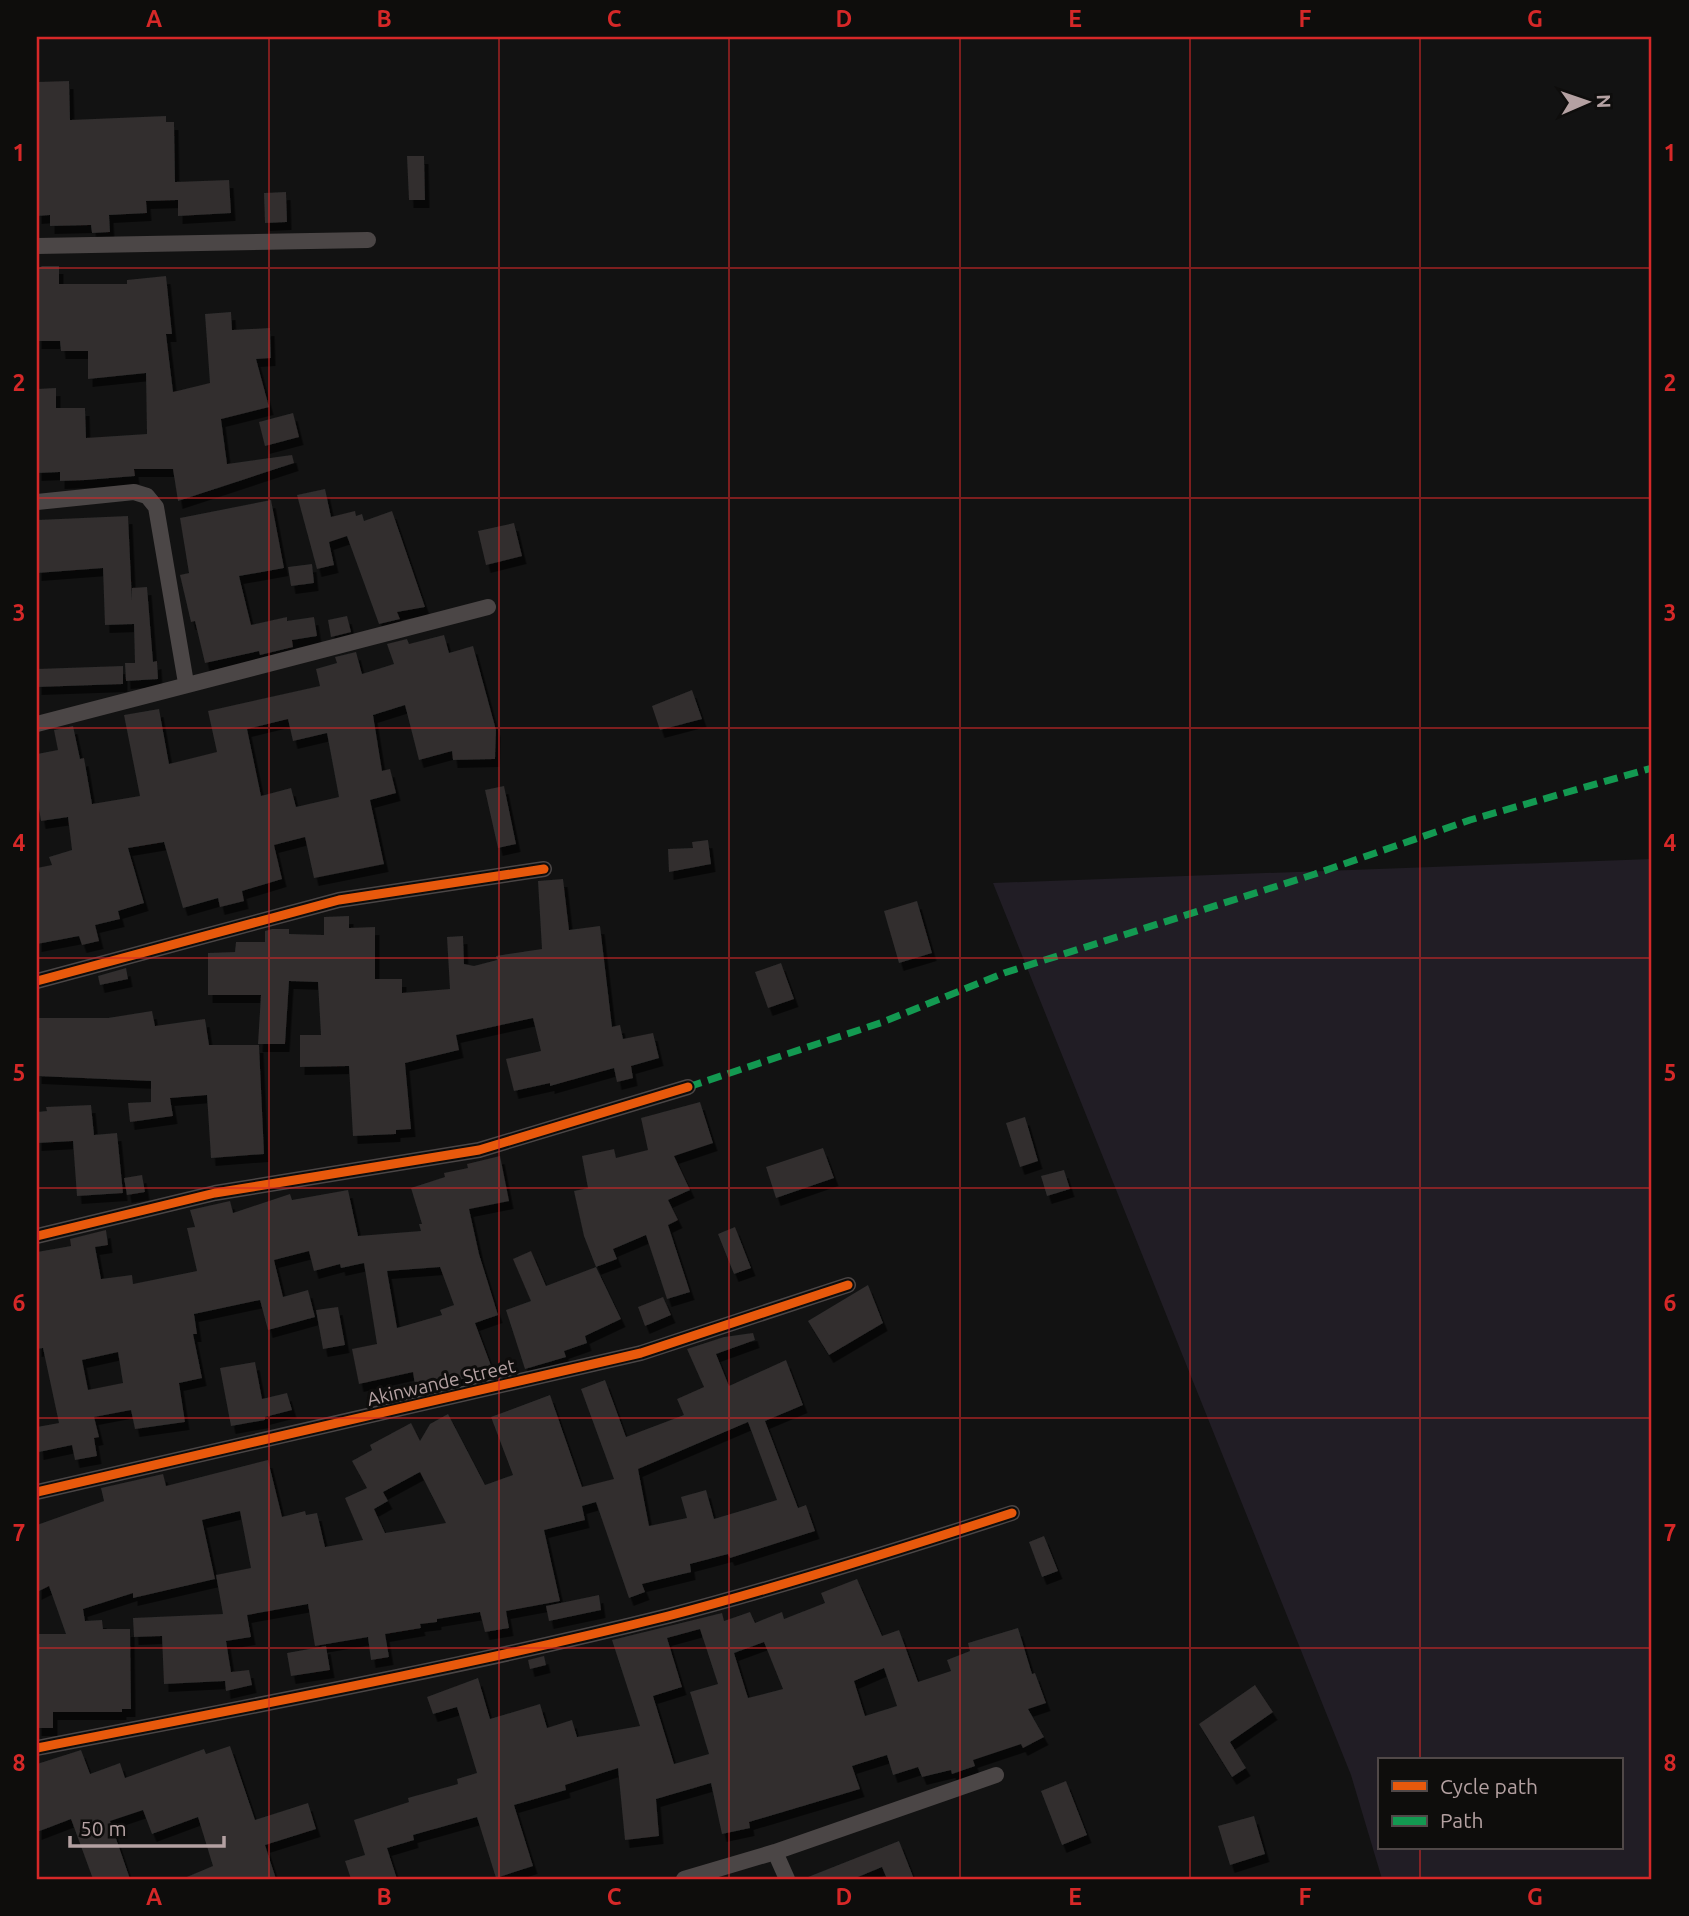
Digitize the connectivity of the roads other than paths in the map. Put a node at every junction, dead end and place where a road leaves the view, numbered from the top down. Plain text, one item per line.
1 (368, 240) dead end
2 (37, 246) edge
3 (37, 502) edge
4 (488, 607) dead end
5 (186, 683) junction
6 (37, 724) edge
7 (544, 869) dead end
8 (37, 981) edge
9 (688, 1087) dead end
10 (37, 1236) edge
11 (848, 1285) dead end
12 (37, 1492) edge
13 (1012, 1513) dead end
14 (37, 1748) edge
15 (996, 1774) dead end
16 (775, 1853) junction
17 (684, 1879) edge
18 (787, 1879) edge

1 - 2 street
3 - 5 street
4 - 5 street
5 - 6 street
7 - 8 street
9 - 10 street
11 - 12 street, Akinwande Street
13 - 14 street
15 - 16 street
16 - 17 street
16 - 18 street

